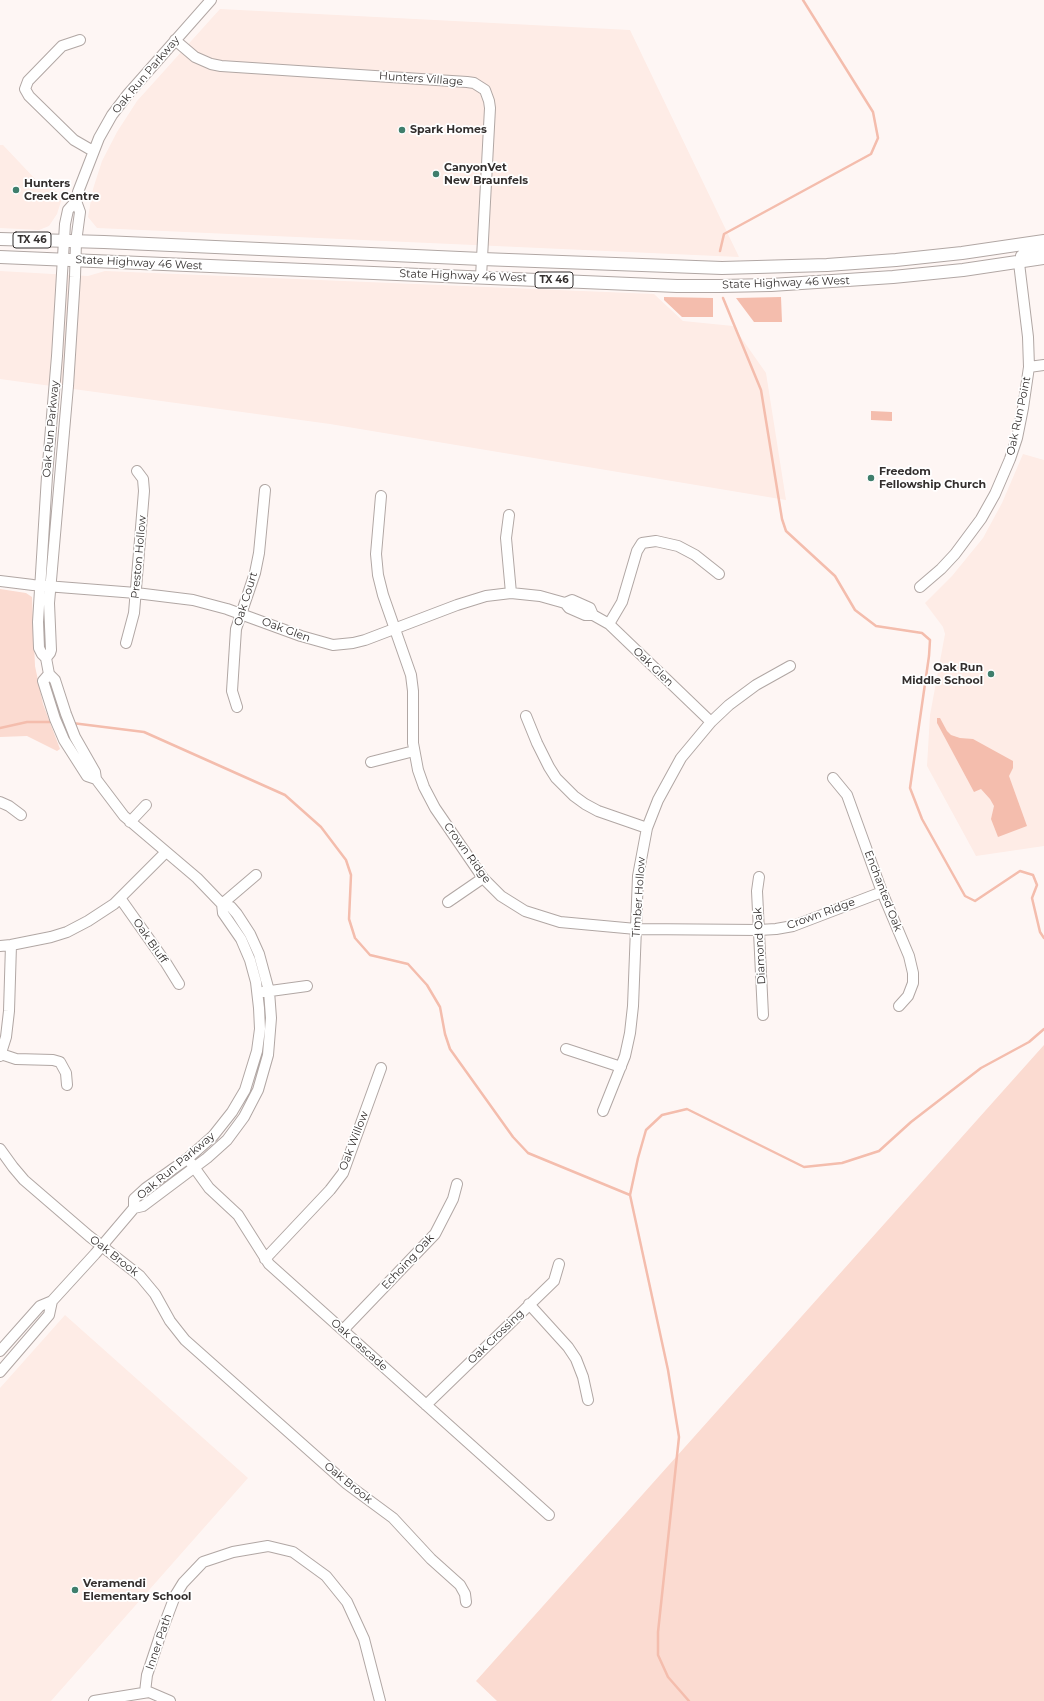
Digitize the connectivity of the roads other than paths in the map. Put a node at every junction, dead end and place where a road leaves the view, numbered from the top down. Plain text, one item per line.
1 (211, 0) edge
2 (80, 40) dead end
3 (175, 40) junction
4 (93, 151) junction
5 (76, 201) junction
6 (0, 239) edge
7 (1044, 241) edge
8 (63, 242) junction
9 (76, 242) junction
10 (1044, 250) edge
11 (0, 257) edge
12 (1044, 258) edge
13 (62, 259) junction
14 (482, 259) junction
15 (76, 260) junction
16 (1019, 262) junction
17 (481, 276) junction
18 (1044, 365) edge
19 (1030, 367) junction
20 (137, 471) dead end
21 (265, 490) dead end
22 (381, 496) dead end
23 (509, 515) dead end
24 (719, 574) dead end
25 (0, 581) edge
26 (46, 586) junction
27 (920, 587) dead end
28 (136, 593) junction
29 (511, 593) junction
30 (241, 613) junction
31 (609, 624) junction
32 (395, 629) junction
33 (126, 643) dead end
34 (790, 666) dead end
35 (48, 674) junction
36 (237, 707) dead end
37 (526, 716) dead end
38 (711, 722) junction
39 (414, 751) junction
40 (371, 762) dead end
41 (833, 778) dead end
42 (96, 779) junction
43 (0, 802) edge
44 (146, 805) dead end
45 (21, 815) dead end
46 (130, 822) junction
47 (647, 828) junction
48 (166, 852) junction
49 (256, 876) dead end
50 (759, 877) dead end
51 (484, 878) junction
52 (882, 892) junction
53 (120, 898) junction
54 (448, 902) dead end
55 (222, 904) junction
56 (636, 929) junction
57 (759, 930) junction
58 (11, 945) junction
59 (0, 946) edge
60 (179, 984) dead end
61 (307, 986) dead end
62 (269, 991) junction
63 (258, 993) junction
64 (899, 1006) dead end
65 (763, 1015) dead end
66 (566, 1049) dead end
67 (0, 1055) edge
68 (621, 1067) junction
69 (380, 1068) dead end
70 (67, 1085) dead end
71 (603, 1112) dead end
72 (0, 1149) edge
73 (187, 1159) junction
74 (194, 1168) junction
75 (456, 1184) dead end
76 (134, 1208) junction
77 (102, 1246) junction
78 (265, 1258) junction
79 (559, 1264) dead end
80 (52, 1301) junction
81 (529, 1304) junction
82 (343, 1330) junction
83 (0, 1351) edge
84 (0, 1372) edge
85 (588, 1400) dead end
86 (426, 1405) junction
87 (549, 1515) dead end
88 (466, 1602) dead end
89 (146, 1692) junction
90 (94, 1701) edge
91 (170, 1701) edge
92 (380, 1701) edge

1 - 3 street, Oak Run Parkway
2 - 4 street
3 - 4 street, Oak Run Parkway
3 - 14 street, Hunters Village
4 - 5 street, Oak Run Parkway
5 - 8 street, Oak Run Parkway
5 - 9 street, Oak Run Parkway
6 - 8 main road, State Highway 46 West / TX 46
7 - 14 main road, State Highway 46 West / TX 46
8 - 9 main road, State Highway 46 West / TX 46
8 - 13 street, Oak Run Parkway
9 - 14 main road, State Highway 46 West / TX 46
9 - 15 street, Oak Run Parkway
10 - 16 main road
11 - 13 main road, State Highway 46 West / TX 46
12 - 16 main road, State Highway 46 West / TX 46
13 - 15 main road, State Highway 46 West / TX 46
13 - 26 street, Oak Run Parkway
14 - 17 street, Hunters Village
15 - 17 main road, State Highway 46 West / TX 46
15 - 26 street, Oak Run Parkway
16 - 17 main road, State Highway 46 West / TX 46
16 - 19 street, Oak Run Point
18 - 19 street
19 - 27 street, Oak Run Point
20 - 28 street, Preston Hollow
21 - 30 street, Oak Court
22 - 32 street, Crown Ridge
23 - 29 street
24 - 31 street
25 - 26 street, Oak Glen
26 - 28 street, Oak Glen
26 - 35 street, Oak Run Parkway
28 - 30 street, Oak Glen
28 - 33 street, Preston Hollow
29 - 31 street, Oak Glen
29 - 32 street, Oak Glen
30 - 32 street, Oak Glen
30 - 36 street, Oak Court
31 - 38 street, Oak Glen
32 - 39 street, Crown Ridge
34 - 38 street, Timber Hollow
35 - 42 street, Oak Run Parkway
35 - 42 street, Oak Run Parkway
37 - 47 street
38 - 47 street, Timber Hollow
39 - 40 street
39 - 51 street, Crown Ridge
41 - 52 street, Enchanted Oak
42 - 46 street, Oak Run Parkway
43 - 45 street
44 - 46 street
46 - 48 street, Oak Run Parkway
47 - 56 street, Timber Hollow
48 - 53 street
48 - 55 street, Oak Run Parkway
49 - 55 street
50 - 57 street, Diamond Oak
51 - 54 street
51 - 56 street, Crown Ridge
52 - 57 street, Crown Ridge
52 - 64 street, Enchanted Oak
53 - 58 street
53 - 60 street, Oak Bluff
55 - 62 street, Oak Run Parkway
55 - 63 street, Oak Run Parkway
56 - 57 street, Crown Ridge
56 - 68 street, Timber Hollow
57 - 65 street, Diamond Oak
58 - 59 street
58 - 67 street
61 - 62 street
62 - 63 street
62 - 74 street, Oak Run Parkway
63 - 73 street, Oak Run Parkway
66 - 68 street
67 - 70 street
68 - 71 street, Timber Hollow
69 - 78 street, Oak Willow
72 - 77 street, Oak Brook
73 - 74 street, Oak Cascade
73 - 76 street, Oak Run Parkway
74 - 76 street, Oak Run Parkway
74 - 78 street, Oak Cascade
75 - 82 street, Echoing Oak
76 - 77 street, Oak Run Parkway
77 - 80 street, Oak Run Parkway
77 - 88 street, Oak Brook
78 - 82 street, Oak Cascade
79 - 81 street, Oak Crossing
80 - 83 street, Oak Run Parkway
80 - 84 street, Oak Run Parkway
81 - 85 street
81 - 86 street, Oak Crossing
82 - 86 street, Oak Cascade
86 - 87 street, Oak Cascade
89 - 90 street
89 - 91 street
89 - 92 street, Inner Path

